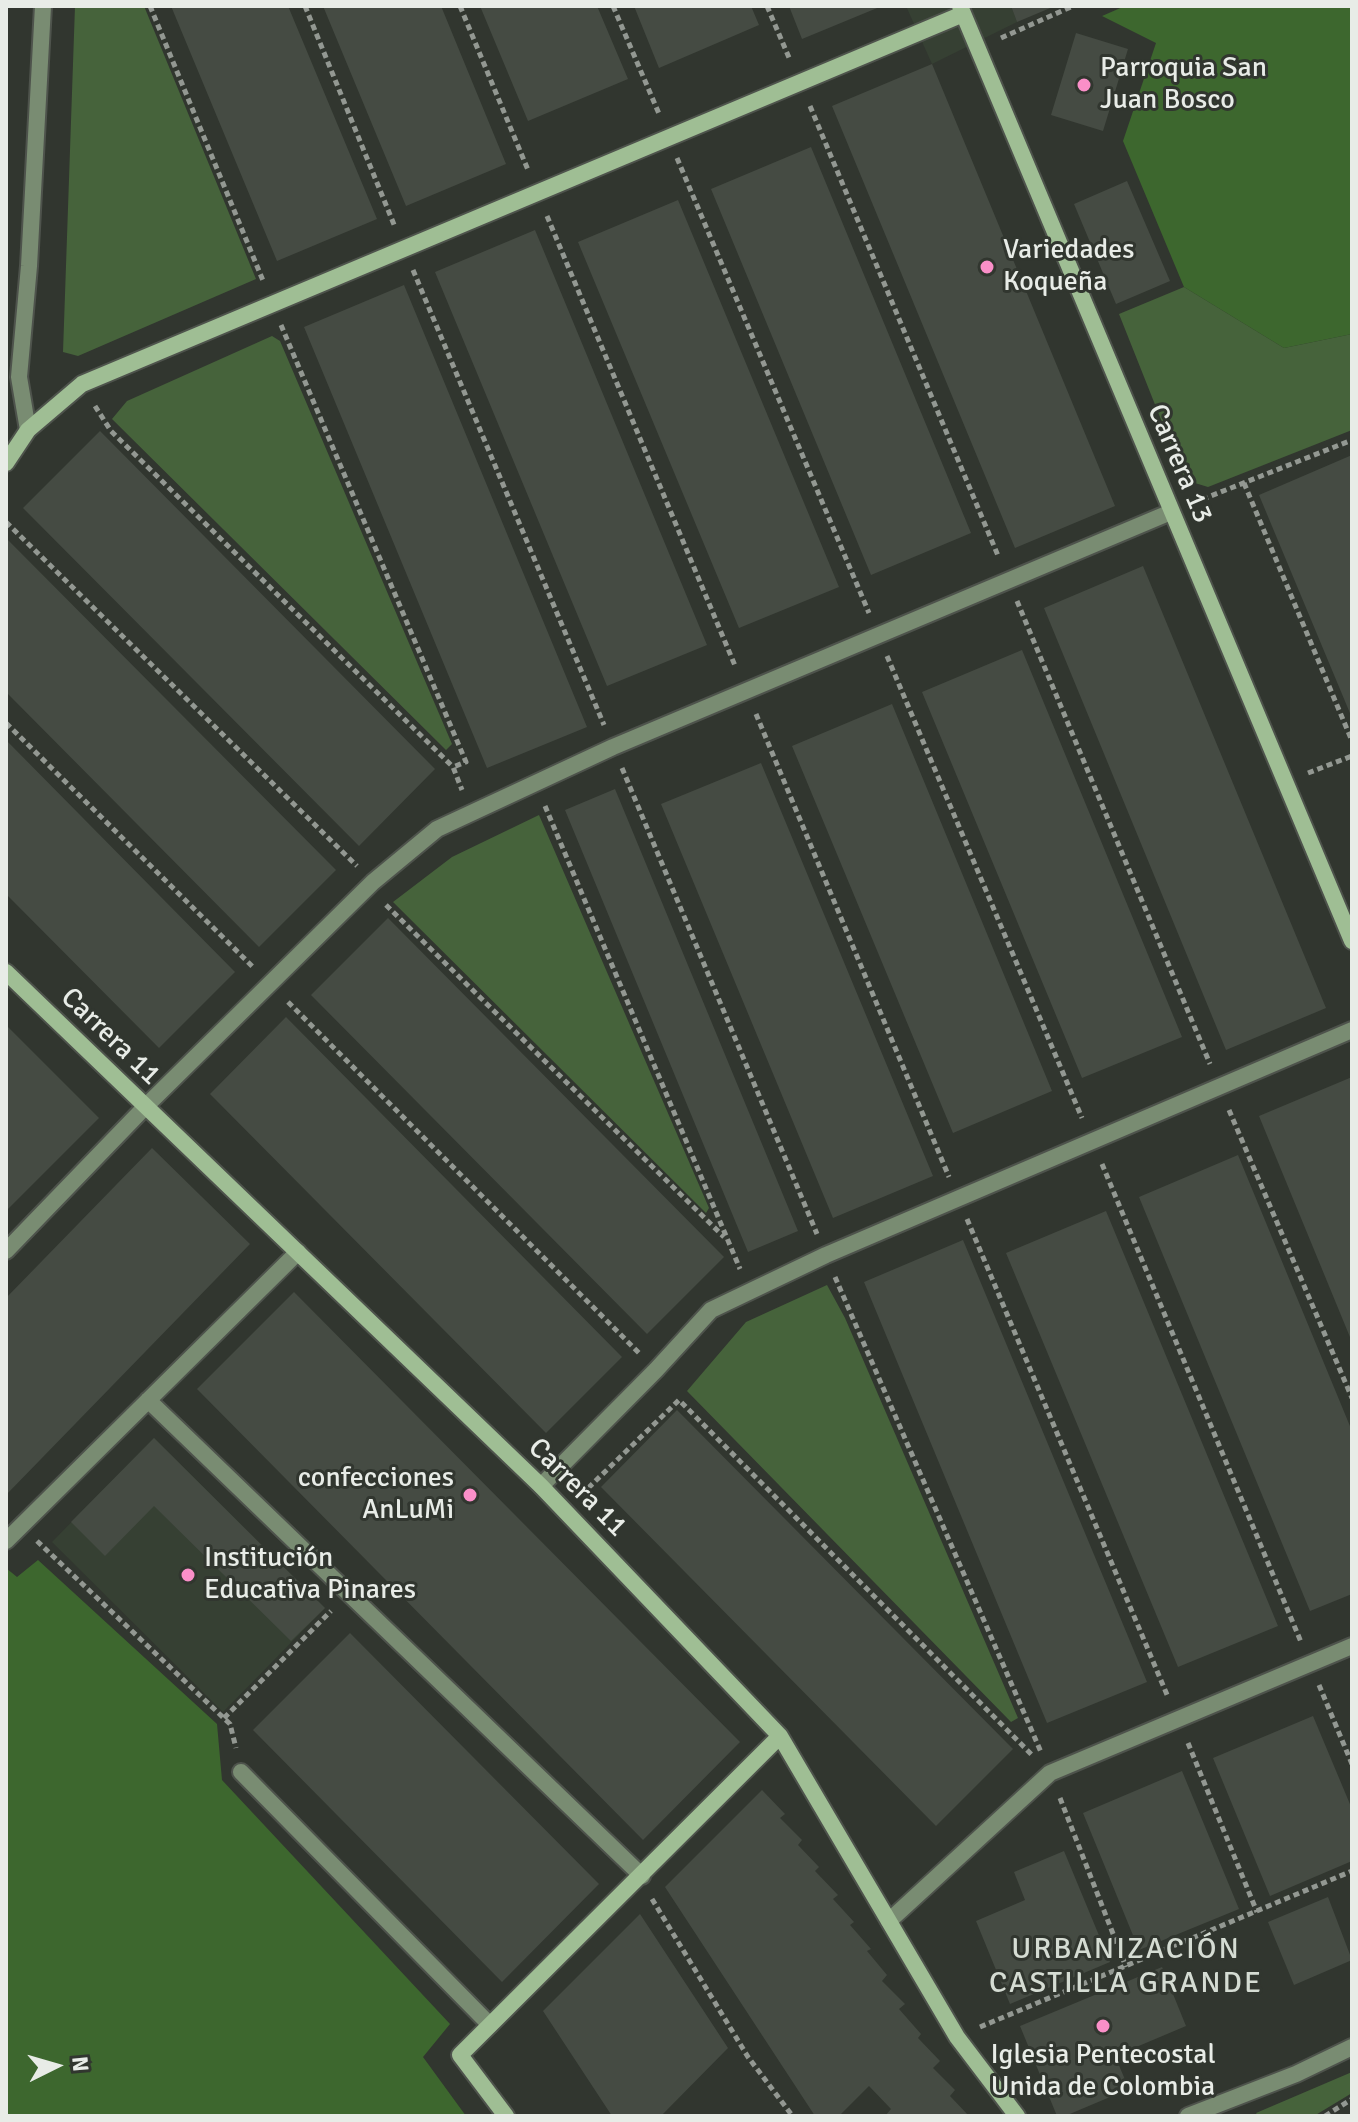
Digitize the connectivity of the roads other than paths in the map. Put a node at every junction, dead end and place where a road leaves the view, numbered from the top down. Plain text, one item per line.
1 (43, 6) edge
2 (961, 10) edge
3 (28, 430) junction
4 (6, 463) edge
5 (1171, 512) junction
6 (1352, 941) edge
7 (6, 972) edge
8 (1352, 1030) edge
9 (145, 1107) junction
10 (6, 1251) edge
11 (298, 1252) junction
12 (148, 1400) junction
13 (541, 1486) junction
14 (6, 1541) edge
15 (1352, 1646) edge
16 (780, 1736) junction
17 (241, 1772) road end
18 (642, 1876) junction
19 (889, 1921) junction
20 (490, 2025) junction
21 (1352, 2047) edge
22 (506, 2116) edge
23 (1017, 2116) edge
24 (1188, 2116) edge

1 - 3 street
2 - 3 street
2 - 5 street, Carrera 13
3 - 4 street
5 - 6 street, Carrera 13
5 - 9 street
7 - 9 street, Carrera 11
8 - 13 street
9 - 10 street
9 - 11 street, Carrera 11
11 - 12 street
11 - 13 street, Carrera 11
12 - 14 street
12 - 18 street
13 - 16 street, Carrera 11
15 - 19 street
16 - 18 street
16 - 19 street, Carrera 11
17 - 20 street
18 - 20 street
19 - 23 street, Carrera 11
20 - 22 street
21 - 24 street

